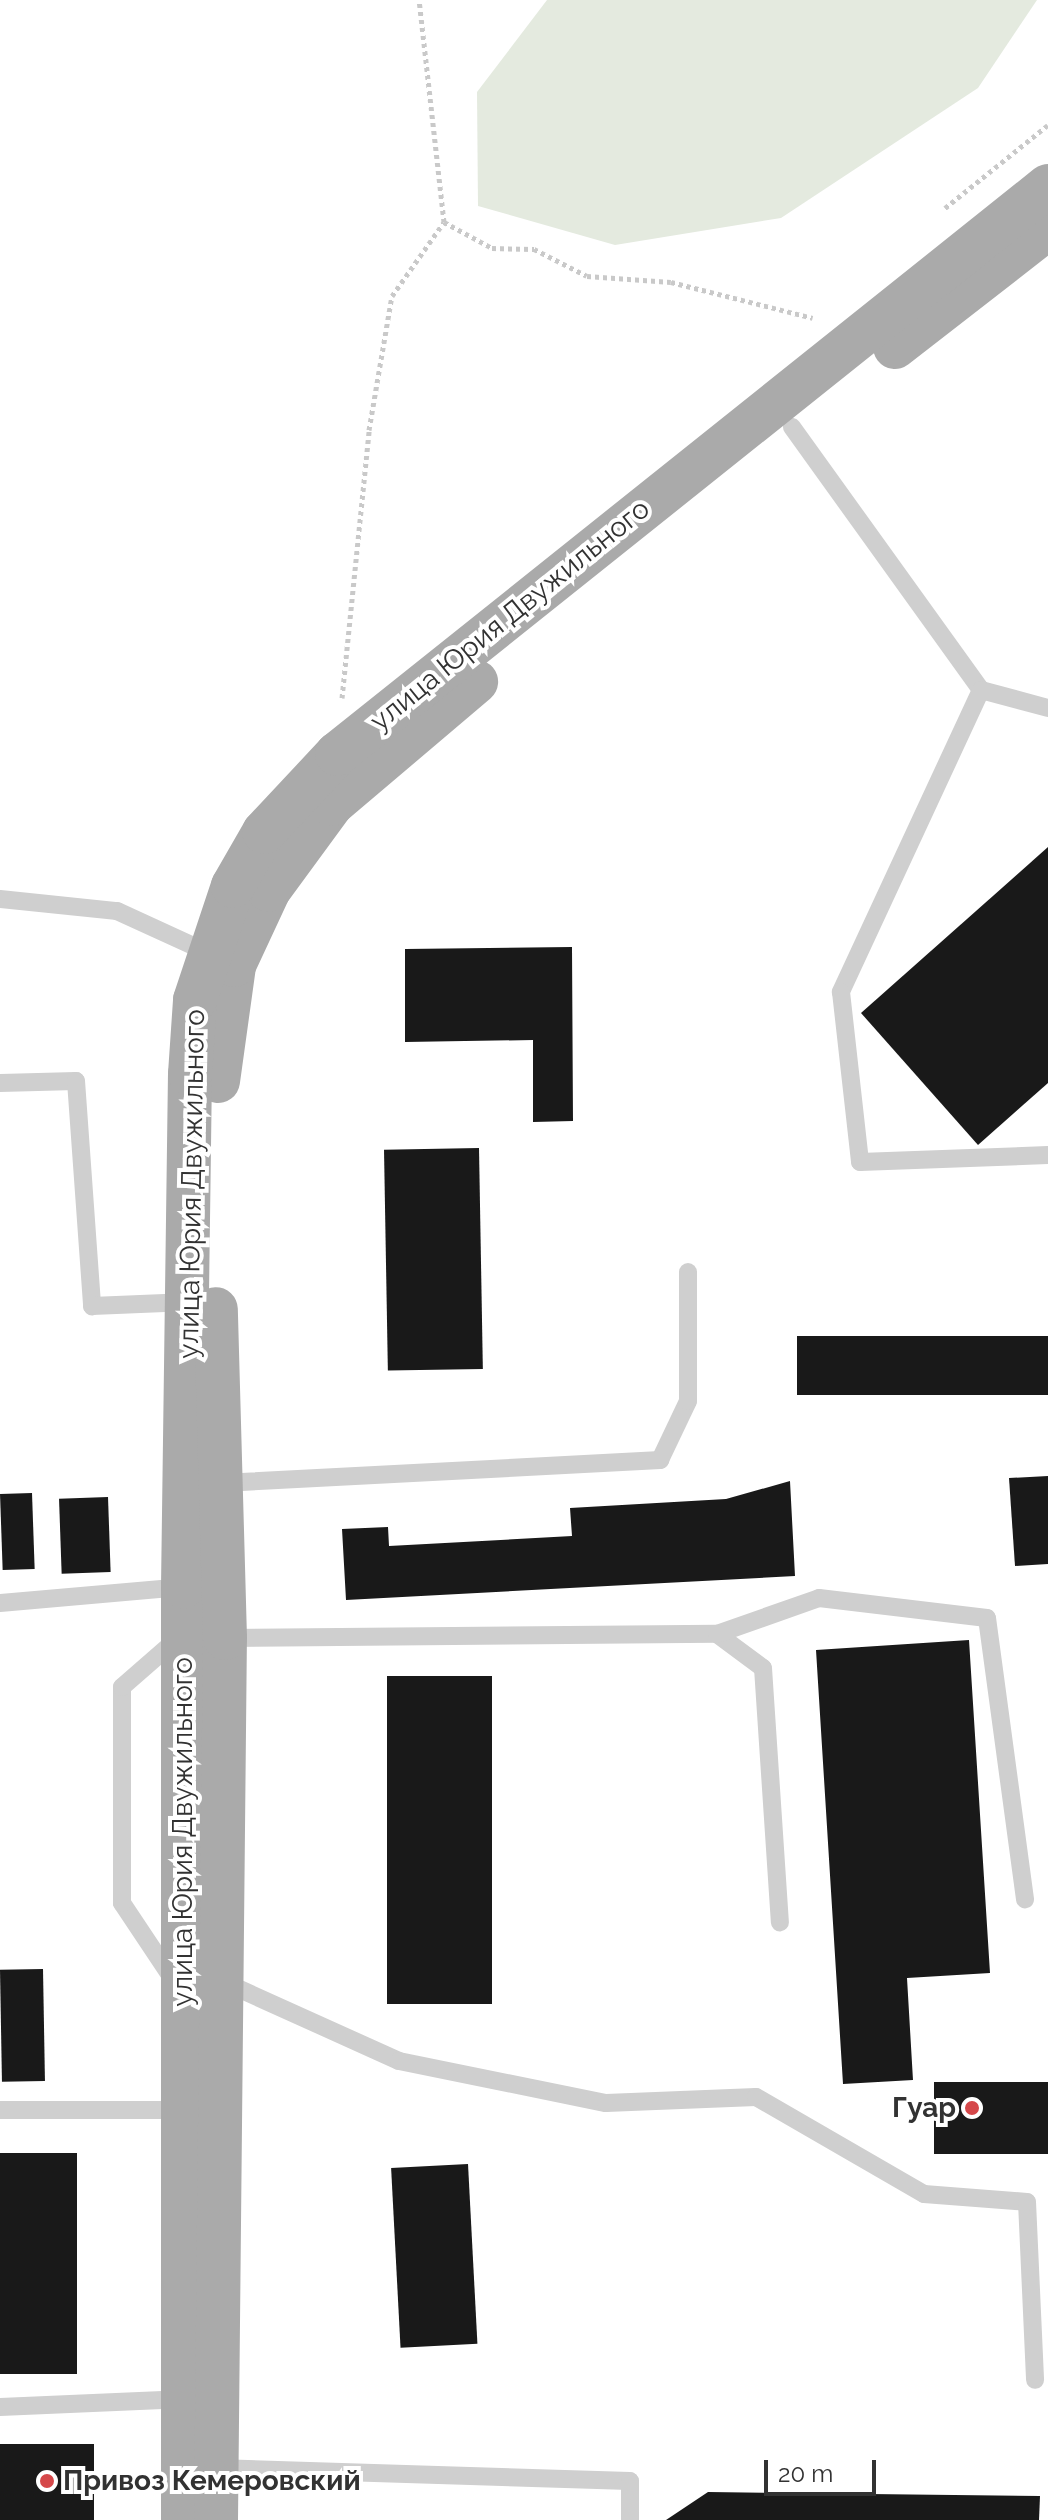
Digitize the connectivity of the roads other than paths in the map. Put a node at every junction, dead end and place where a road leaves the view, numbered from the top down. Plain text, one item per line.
1 (1048, 186) edge
2 (1048, 228) edge
3 (792, 427) junction
4 (981, 690) junction
5 (1048, 708) edge
6 (0, 899) edge
7 (221, 959) junction
8 (0, 1083) edge
9 (1048, 1155) edge
10 (688, 1272) dead end
11 (189, 1302) junction
12 (222, 1483) junction
13 (202, 1587) junction
14 (0, 1603) edge
15 (717, 1634) junction
16 (183, 1635) junction
17 (225, 1638) junction
18 (1025, 1899) dead end
19 (780, 1922) dead end
20 (224, 1982) junction
21 (183, 1995) junction
22 (0, 2110) edge
23 (184, 2110) junction
24 (1035, 2380) dead end
25 (200, 2399) junction
26 (0, 2407) edge
27 (216, 2468) junction
28 (183, 2520) edge
29 (216, 2520) edge
30 (630, 2520) edge

1 - 7 main road, улица Юрия Двужильного
2 - 3 main road, улица Юрия Двужильного
3 - 4 lane
3 - 7 main road, улица Юрия Двужильного
4 - 5 lane
4 - 9 lane
6 - 7 lane
7 - 11 main road, улица Юрия Двужильного
7 - 12 main road, улица Юрия Двужильного
8 - 11 lane
10 - 12 lane
11 - 13 main road, улица Юрия Двужильного
12 - 13 main road, улица Юрия Двужильного
13 - 14 lane
13 - 16 main road, улица Юрия Двужильного
13 - 17 main road, улица Юрия Двужильного
15 - 17 lane
15 - 18 lane
15 - 19 lane
16 - 21 main road, улица Юрия Двужильного
16 - 21 lane
17 - 20 main road, улица Юрия Двужильного
20 - 24 lane
20 - 25 main road, улица Юрия Двужильного
21 - 23 main road, улица Юрия Двужильного
22 - 23 lane
23 - 25 main road, улица Юрия Двужильного
25 - 26 lane
25 - 27 main road, улица Юрия Двужильного
25 - 28 main road, улица Юрия Двужильного
27 - 29 main road, улица Юрия Двужильного
27 - 30 lane

